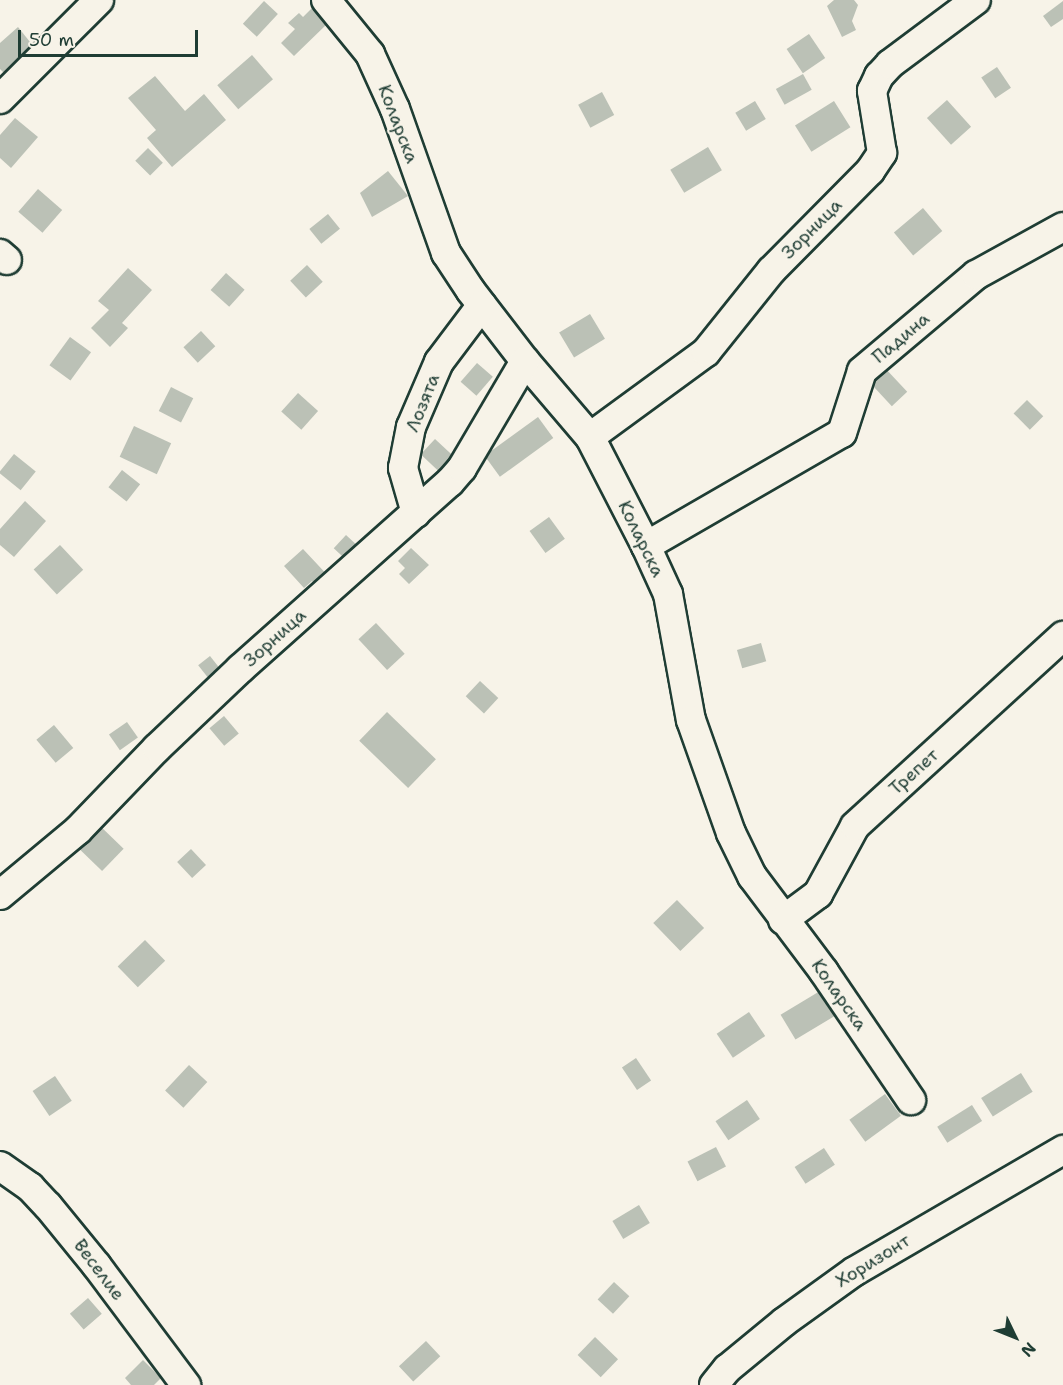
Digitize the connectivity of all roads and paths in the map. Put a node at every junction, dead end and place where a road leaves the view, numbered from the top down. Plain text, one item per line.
1 (99, 0) edge
2 (326, 0) edge
3 (976, 0) edge
4 (0, 99) edge
5 (1063, 226) edge
6 (482, 305) junction
7 (525, 361) junction
8 (590, 437) junction
9 (416, 513) junction
10 (646, 546) junction
11 (1063, 636) edge
12 (0, 895) edge
13 (783, 920) junction
14 (911, 1100) dead end
15 (1058, 1150) edge
16 (0, 1166) edge
17 (186, 1385) edge
18 (714, 1385) edge

1 - 4 street
2 - 6 street, Коларска
3 - 8 street, Зорница
5 - 10 street, Падина
6 - 7 street, Коларска
6 - 9 street, Лозята
7 - 8 street, Коларска
7 - 9 street, Зорница
8 - 10 street, Коларска
9 - 12 street, Зорница
10 - 13 street, Коларска
11 - 13 street, Трепет
13 - 14 street, Коларска
15 - 18 street, Хоризонт
16 - 17 street, Веселие

